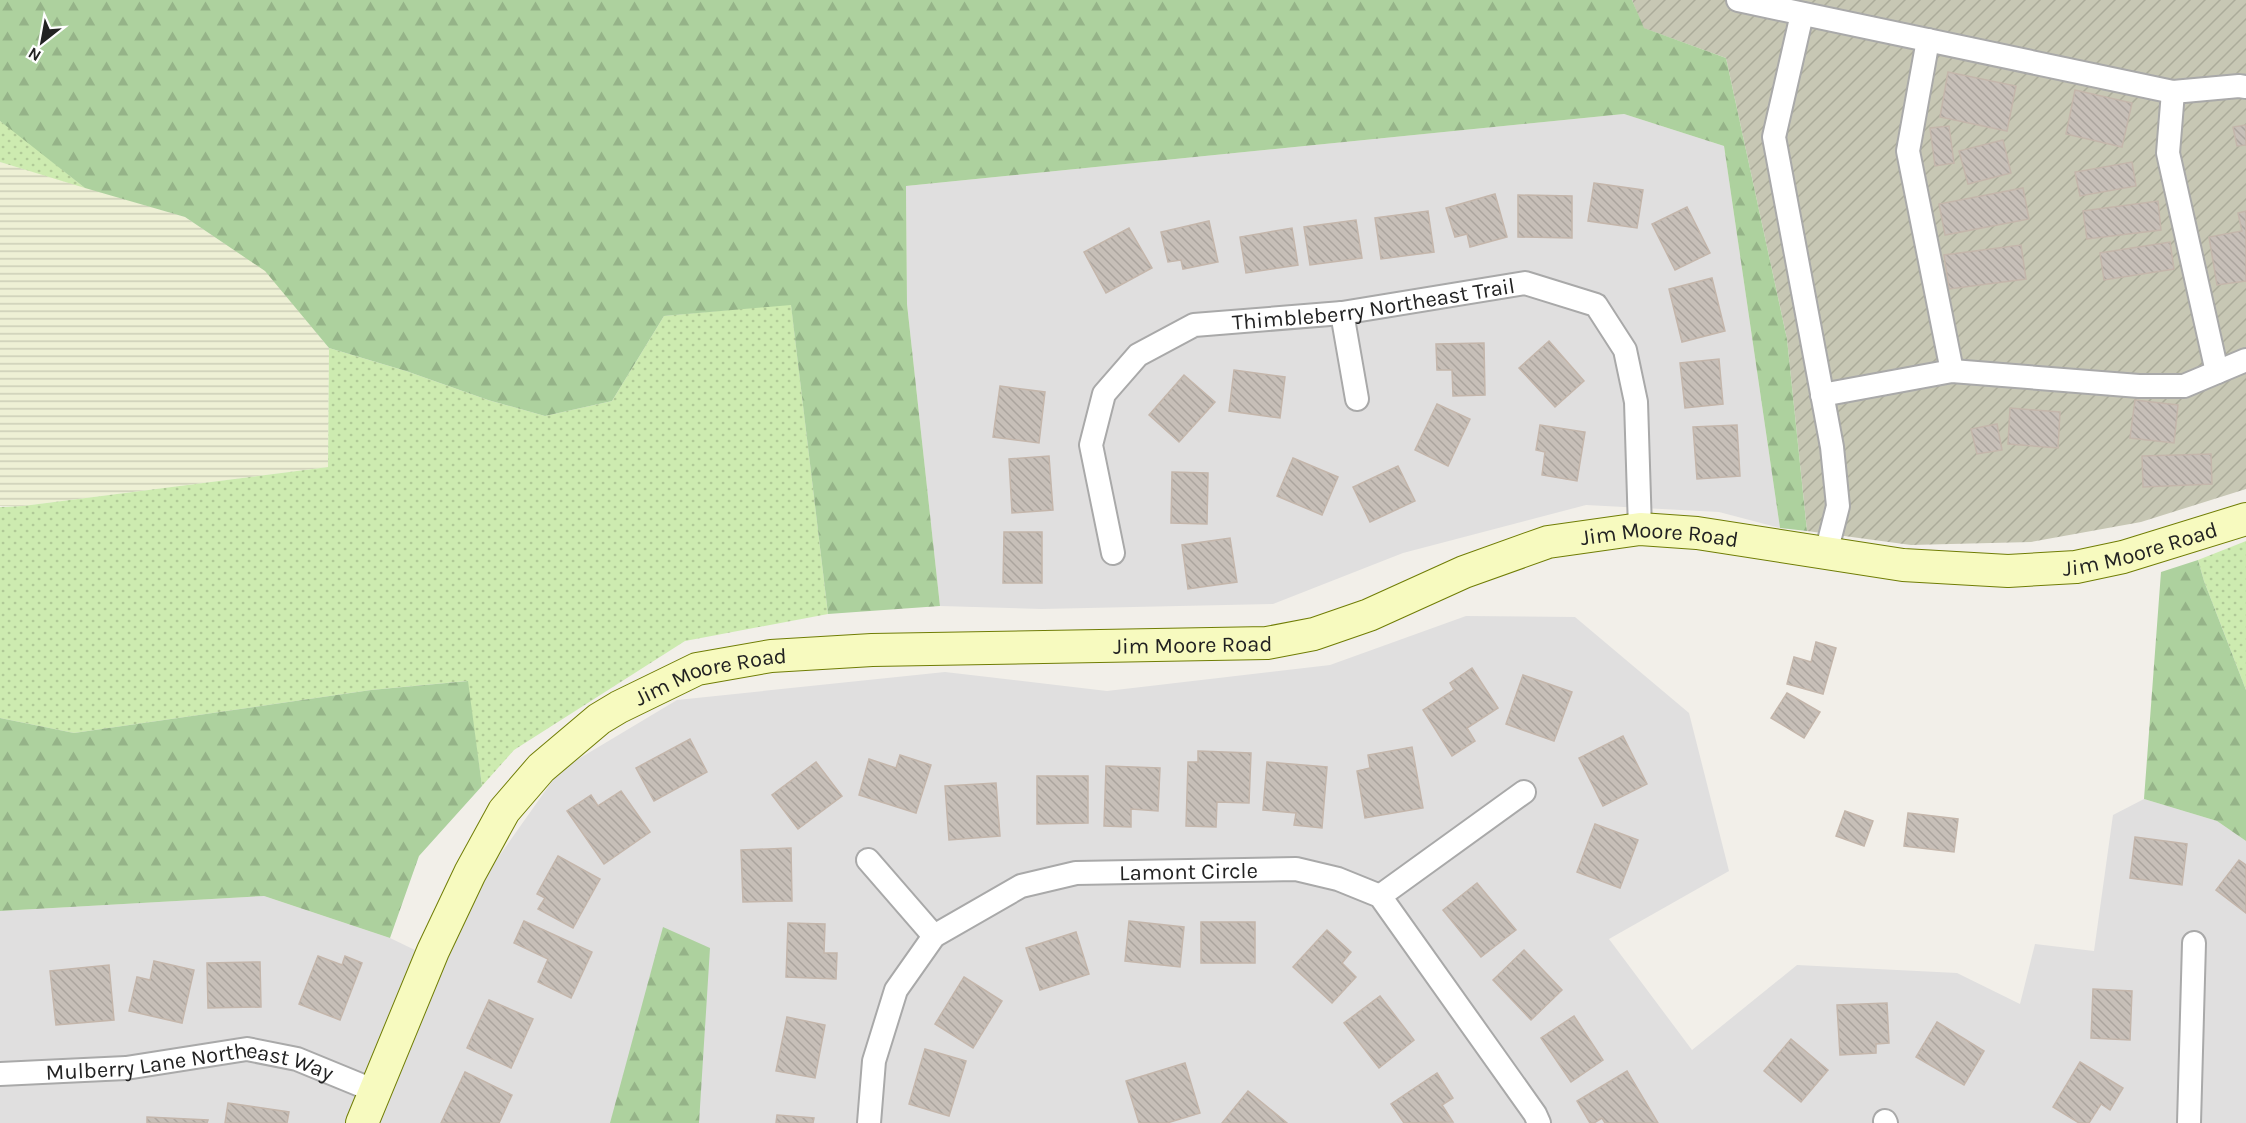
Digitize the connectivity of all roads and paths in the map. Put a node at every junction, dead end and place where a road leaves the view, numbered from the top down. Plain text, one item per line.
1 (1738, 0) edge
2 (1802, 14) junction
3 (1928, 40) junction
4 (2246, 87) edge
5 (2173, 92) junction
6 (1342, 313) junction
7 (2246, 360) edge
8 (1952, 371) junction
9 (2217, 372) junction
10 (1822, 394) junction
11 (1357, 399) dead end
12 (2246, 519) edge
13 (1640, 529) junction
14 (1113, 553) dead end
15 (1826, 553) junction
16 (1524, 792) dead end
17 (868, 860) dead end
18 (1380, 896) junction
19 (934, 936) junction
20 (2194, 944) dead end
21 (0, 1074) edge
22 (375, 1091) junction
23 (362, 1123) edge
24 (869, 1123) edge
25 (1539, 1123) edge
26 (2189, 1123) edge

1 - 2 street
2 - 3 street
2 - 10 street
3 - 5 street
3 - 8 street
4 - 5 street
5 - 9 street
6 - 11 street
6 - 13 street, Thimbleberry Northeast Trail
6 - 14 street, Thimbleberry Northeast Trail
7 - 9 street
8 - 9 street
8 - 10 street
10 - 15 street
12 - 15 street, Jim Moore Road
13 - 15 street, Jim Moore Road
13 - 22 street, Jim Moore Road
16 - 18 street
17 - 19 street
18 - 19 street, Lamont Circle
18 - 25 street
19 - 24 street, Lamont Circle
20 - 26 street
21 - 22 street, Mulberry Lane Northeast Way
22 - 23 street, Jim Moore Road

